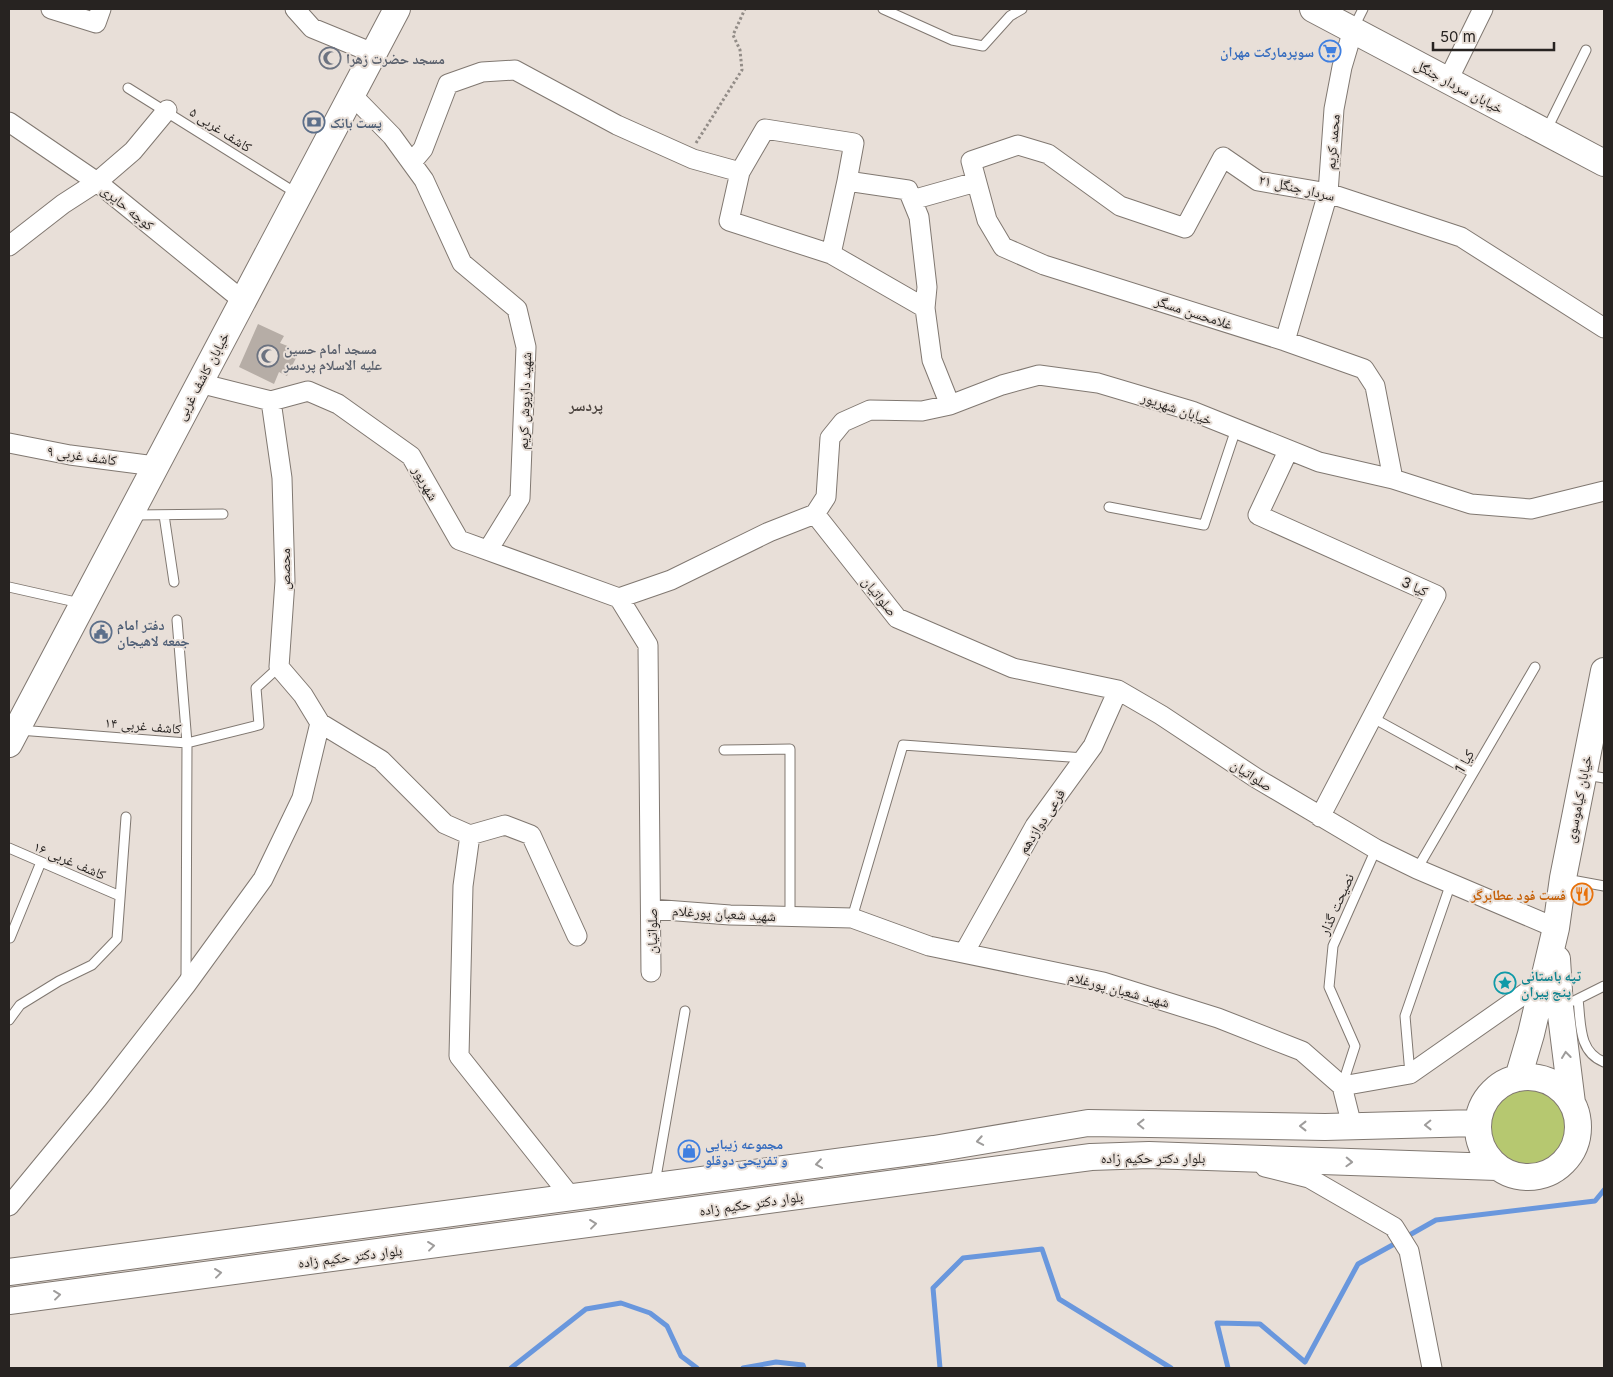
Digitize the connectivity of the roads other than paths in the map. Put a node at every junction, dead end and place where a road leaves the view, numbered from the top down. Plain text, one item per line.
1 (51, 9) edge
2 (101, 9) edge
3 (295, 9) edge
4 (396, 9) edge
5 (883, 9) edge
6 (1022, 9) edge
7 (1313, 9) edge
8 (1483, 9) edge
9 (1358, 19) edge
10 (1586, 50) dead end
11 (373, 53) junction
12 (1448, 80) junction
13 (128, 88) dead end
14 (351, 94) junction
15 (166, 110) junction
16 (9, 122) edge
17 (1546, 132) junction
18 (971, 161) joint
19 (412, 162) junction
20 (1604, 163) edge
21 (740, 172) junction
22 (847, 181) junction
23 (97, 182) junction
24 (976, 182) junction
25 (1328, 193) junction
26 (298, 194) junction
27 (912, 200) junction
28 (9, 246) edge
29 (831, 254) junction
30 (242, 300) junction
31 (924, 308) junction
32 (1604, 328) edge
33 (1285, 341) junction
34 (200, 382) junction
35 (272, 402) junction
36 (950, 405) junction
37 (1236, 429) junction
38 (9, 443) edge
39 (1288, 451) junction
40 (155, 466) junction
41 (1393, 479) junction
42 (1604, 491) edge
43 (1109, 507) dead end
44 (223, 514) dead end
45 (815, 514) junction
46 (129, 515) junction
47 (164, 515) junction
48 (488, 550) junction
49 (174, 582) dead end
50 (9, 586) edge
51 (619, 598) junction
52 (83, 604) junction
53 (177, 620) dead end
54 (279, 667) junction
55 (1535, 667) dead end
56 (1604, 671) edge
57 (1118, 690) junction
58 (1373, 718) junction
59 (320, 723) junction
60 (11, 733) edge
61 (187, 742) junction
62 (724, 750) dead end
63 (1084, 758) junction
64 (1473, 773) junction
65 (1594, 776) edge
66 (126, 817) dead end
67 (1320, 817) junction
68 (470, 835) junction
69 (9, 848) edge
70 (1376, 849) junction
71 (41, 862) junction
72 (1417, 869) junction
73 (1563, 878) junction
74 (1451, 883) junction
75 (1604, 886) edge
76 (120, 896) junction
77 (651, 909) junction
78 (790, 917) junction
79 (852, 918) junction
80 (1556, 928) junction
81 (577, 936) dead end
82 (10, 938) dead end
83 (964, 953) junction
84 (651, 972) dead end
85 (1543, 981) junction
86 (186, 985) junction
87 (1604, 986) edge
88 (1569, 1003) junction
89 (685, 1011) dead end
90 (9, 1020) edge
91 (1604, 1062) edge
92 (1410, 1074) junction
93 (1518, 1078) junction
94 (1342, 1086) junction
95 (1572, 1103) junction
96 (1477, 1124) junction
97 (1352, 1126) junction
98 (917, 1151) junction
99 (1230, 1158) junction
100 (1497, 1167) junction
101 (920, 1179) junction
102 (655, 1186) junction
103 (571, 1197) junction
104 (9, 1206) edge
105 (658, 1216) junction
106 (9, 1272) edge
107 (9, 1301) edge
108 (1432, 1368) edge

1 - 2 street
3 - 11 street
4 - 11 main road, خیابان کاشف غربی
5 - 6 lane
7 - 9 main road, خیابان سردار جنگل
8 - 12 street
9 - 12 main road, خیابان سردار جنگل
9 - 25 street, محمد کریم
10 - 17 lane
11 - 14 main road, خیابان کاشف غربی
12 - 17 main road, خیابان سردار جنگل
13 - 15 lane, کاشف غربی ۵
14 - 19 street, شهید داریوش کریم
14 - 26 main road, خیابان کاشف غربی
15 - 23 street
15 - 26 lane, کاشف غربی ۵
16 - 23 street, کوچه حایری
17 - 20 main road, خیابان سردار جنگل
18 - 24 street, غلامحسن مسگر
18 - 25 street, سردار جنگل ۲۱
19 - 21 street
19 - 48 street, شهید داریوش کریم
21 - 22 street
21 - 29 street
22 - 27 street
22 - 29 street
23 - 28 street
23 - 30 street, کوچه حایری
24 - 27 street
24 - 33 street, غلامحسن مسگر
25 - 32 street, سردار جنگل ۲۱
25 - 33 street, محمد کریم
26 - 30 main road, خیابان کاشف غربی
27 - 31 street
29 - 31 street
30 - 34 main road, خیابان کاشف غربی
31 - 36 street
33 - 41 street, غلامحسن مسگر
34 - 35 street
34 - 40 main road, خیابان کاشف غربی
35 - 48 street, شهریور
35 - 54 street, محصص
36 - 37 street, خیابان شهریور
36 - 45 street, خیابان شهریور
37 - 39 street, خیابان شهریور
37 - 43 lane
38 - 40 street, کاشف غربی ۹
39 - 41 street, خیابان شهریور
39 - 58 street, کیا 3
40 - 46 main road, خیابان کاشف غربی
41 - 42 street, خیابان شهریور
44 - 47 lane
45 - 51 street
45 - 57 street, صلواتیان
46 - 47 lane
46 - 52 main road, خیابان کاشف غربی
47 - 49 lane
48 - 51 street, شهریور
50 - 52 lane
51 - 77 street, صلواتیان
52 - 60 main road, خیابان کاشف غربی
53 - 61 lane
54 - 59 street
54 - 61 lane, کاشف غربی ۱۴
55 - 64 lane, کیا 1
56 - 65 main road, خیابان کیاموسوی
57 - 63 street, فرعی دوازدهم
57 - 67 street, صلواتیان
58 - 64 lane
58 - 67 street, کیا 3
59 - 68 street
59 - 86 street
60 - 61 lane, کاشف غربی ۱۴
61 - 86 lane
62 - 78 lane
63 - 79 lane
63 - 83 street, فرعی دوازدهم
64 - 72 lane, کیا 1
65 - 73 main road, خیابان کیاموسوی
66 - 76 lane
67 - 70 street, صلواتیان
68 - 81 street
68 - 103 street
69 - 71 lane, کاشف غربی ۱۶
70 - 72 street, صلواتیان
70 - 94 lane, نصیحت گذار
71 - 76 lane, کاشف غربی ۱۶
71 - 82 lane
72 - 74 street, صلواتیان
73 - 75 lane
73 - 80 main road, خیابان کیاموسوی
74 - 80 street, صلواتیان
74 - 92 lane
76 - 90 lane
77 - 78 street, شهید شعبان پورغلام
77 - 84 street, صلواتیان
78 - 79 street, شهید شعبان پورغلام
79 - 83 street, شهید شعبان پورغلام
80 - 85 main road
80 - 88 main road
83 - 94 street, شهید شعبان پورغلام
85 - 92 street
85 - 93 main road
86 - 104 street
87 - 88 lane
88 - 91 lane
95 -> 88 main road
89 - 102 lane
92 - 94 street
93 - 95 main road
93 - 96 main road
94 - 97 street
95 - 100 main road
96 -> 97 main road, بلوار دکتر حکیم زاده
96 - 100 main road
97 -> 98 main road, بلوار دکتر حکیم زاده
98 - 101 main road
98 -> 102 main road, بلوار دکتر حکیم زاده
99 -> 100 main road, بلوار دکتر حکیم زاده
99 - 101 main road, بلوار دکتر حکیم زاده
99 - 108 street
101 - 105 main road, بلوار دکتر حکیم زاده
102 - 103 main road, بلوار دکتر حکیم زاده
102 - 105 main road
103 - 106 main road, بلوار دکتر حکیم زاده
107 -> 105 main road, بلوار دکتر حکیم زاده

